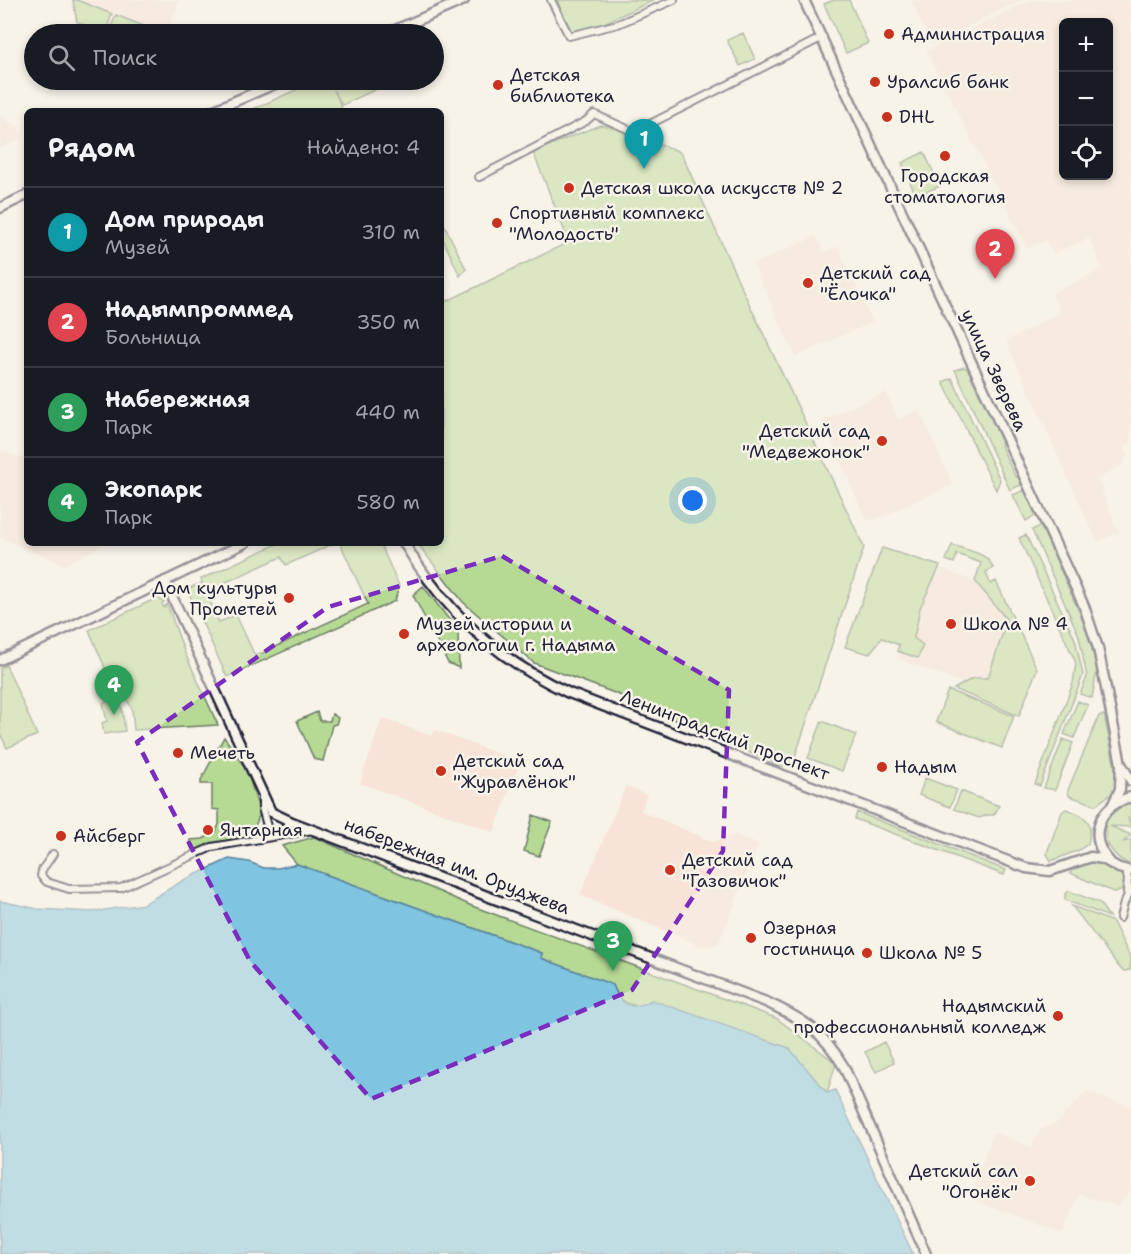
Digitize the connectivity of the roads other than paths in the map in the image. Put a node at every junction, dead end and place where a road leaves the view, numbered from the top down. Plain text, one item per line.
1 (464, 0) edge
2 (551, 0) edge
3 (674, 0) edge
4 (804, 0) edge
5 (409, 24) edge
6 (823, 37) junction
7 (261, 90) edge
8 (235, 101) junction
9 (219, 108) edge
10 (234, 108) edge
11 (479, 177) dead end
12 (24, 196) edge
13 (0, 208) edge
14 (239, 546) edge
15 (406, 546) edge
16 (165, 581) junction
17 (0, 660) edge
18 (1121, 764) junction
19 (1131, 781) edge
20 (262, 794) junction
21 (1131, 797) edge
22 (1113, 804) junction
23 (292, 822) junction
24 (314, 830) junction
25 (269, 837) junction
26 (1098, 837) junction
27 (255, 839) junction
28 (53, 854) dead end
29 (1082, 859) junction
30 (1113, 864) junction
31 (1128, 871) edge
32 (1131, 889) edge
33 (1126, 896) junction
34 (1120, 918) dead end
35 (926, 1254) edge

1 - 5 street
2 - 3 street
4 - 6 street, улица Зверева
6 - 11 street
6 - 18 street, улица Зверева
7 - 8 street
8 - 9 street
8 - 10 street
12 - 13 street
14 - 16 street
15 - 29 street, Ленинградский проспект
16 - 17 street
16 - 20 street, набережная им. Оруджева
18 - 19 street, улица Зверева
18 - 22 street, улица Зверева
20 - 23 street, набережная им. Оруджева
20 - 27 street
21 - 22 street
22 - 26 street, улица Зверева
23 - 24 street, набережная им. Оруджева
23 - 25 street
24 - 25 street
24 - 35 street, набережная им. Оруджева
25 - 27 street
26 - 29 street, улица Зверева
26 - 30 street
27 - 28 street
29 - 30 street
30 - 31 street
31 - 33 street
32 - 33 street
33 - 34 street

